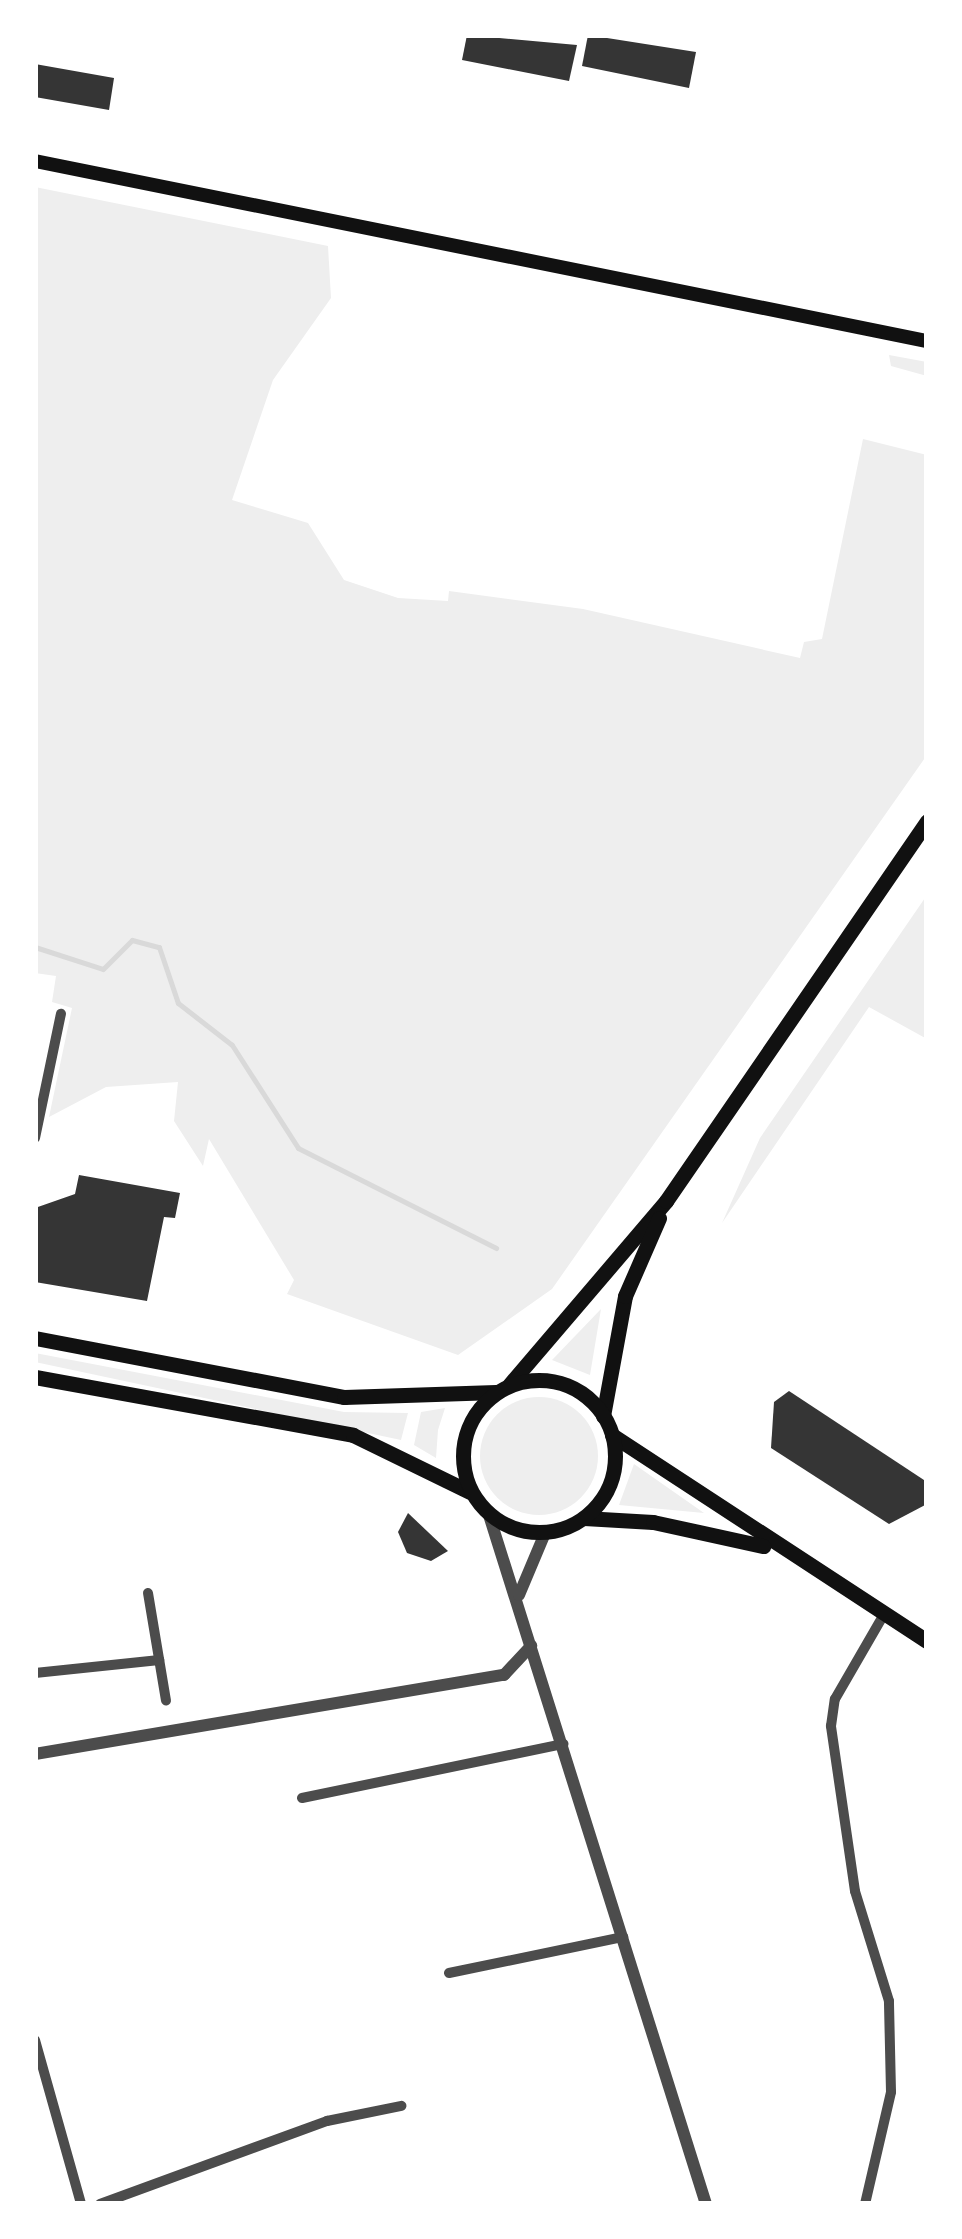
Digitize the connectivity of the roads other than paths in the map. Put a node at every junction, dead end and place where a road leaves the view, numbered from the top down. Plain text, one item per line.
1 (35, 161) edge
2 (927, 341) edge
3 (927, 820) edge
4 (61, 1014) dead end
5 (35, 1138) edge
6 (666, 1201) junction
7 (35, 1338) edge
8 (35, 1377) edge
9 (503, 1389) junction
10 (603, 1416) junction
11 (612, 1435) junction
12 (470, 1492) junction
13 (489, 1515) junction
14 (584, 1518) junction
15 (545, 1533) junction
16 (777, 1550) junction
17 (148, 1593) dead end
18 (519, 1596) junction
19 (884, 1614) junction
20 (927, 1640) edge
21 (531, 1643) junction
22 (159, 1660) junction
23 (35, 1673) edge
24 (166, 1702) dead end
25 (563, 1744) junction
26 (35, 1754) edge
27 (302, 1798) dead end
28 (623, 1937) junction
29 (449, 1973) dead end
30 (35, 2040) edge
31 (401, 2106) dead end
32 (82, 2204) edge
33 (100, 2204) edge
34 (706, 2204) edge
35 (865, 2204) edge

1 - 2 main road
3 - 6 main road
4 - 5 street
6 - 9 main road
6 - 10 main road
7 - 9 main road
8 - 12 main road
9 - 10 main road
9 - 12 main road
10 - 11 main road
11 - 14 main road
11 - 16 main road
12 - 13 main road
13 - 15 main road
13 - 18 street
14 - 15 main road
14 - 16 main road
15 - 18 street
16 - 19 main road
17 - 22 street
18 - 21 street
19 - 20 main road
19 - 35 street
21 - 25 street
21 - 26 street
22 - 23 street
22 - 24 street
25 - 27 street
25 - 28 street
28 - 29 street
28 - 34 street
30 - 32 street
31 - 33 street

